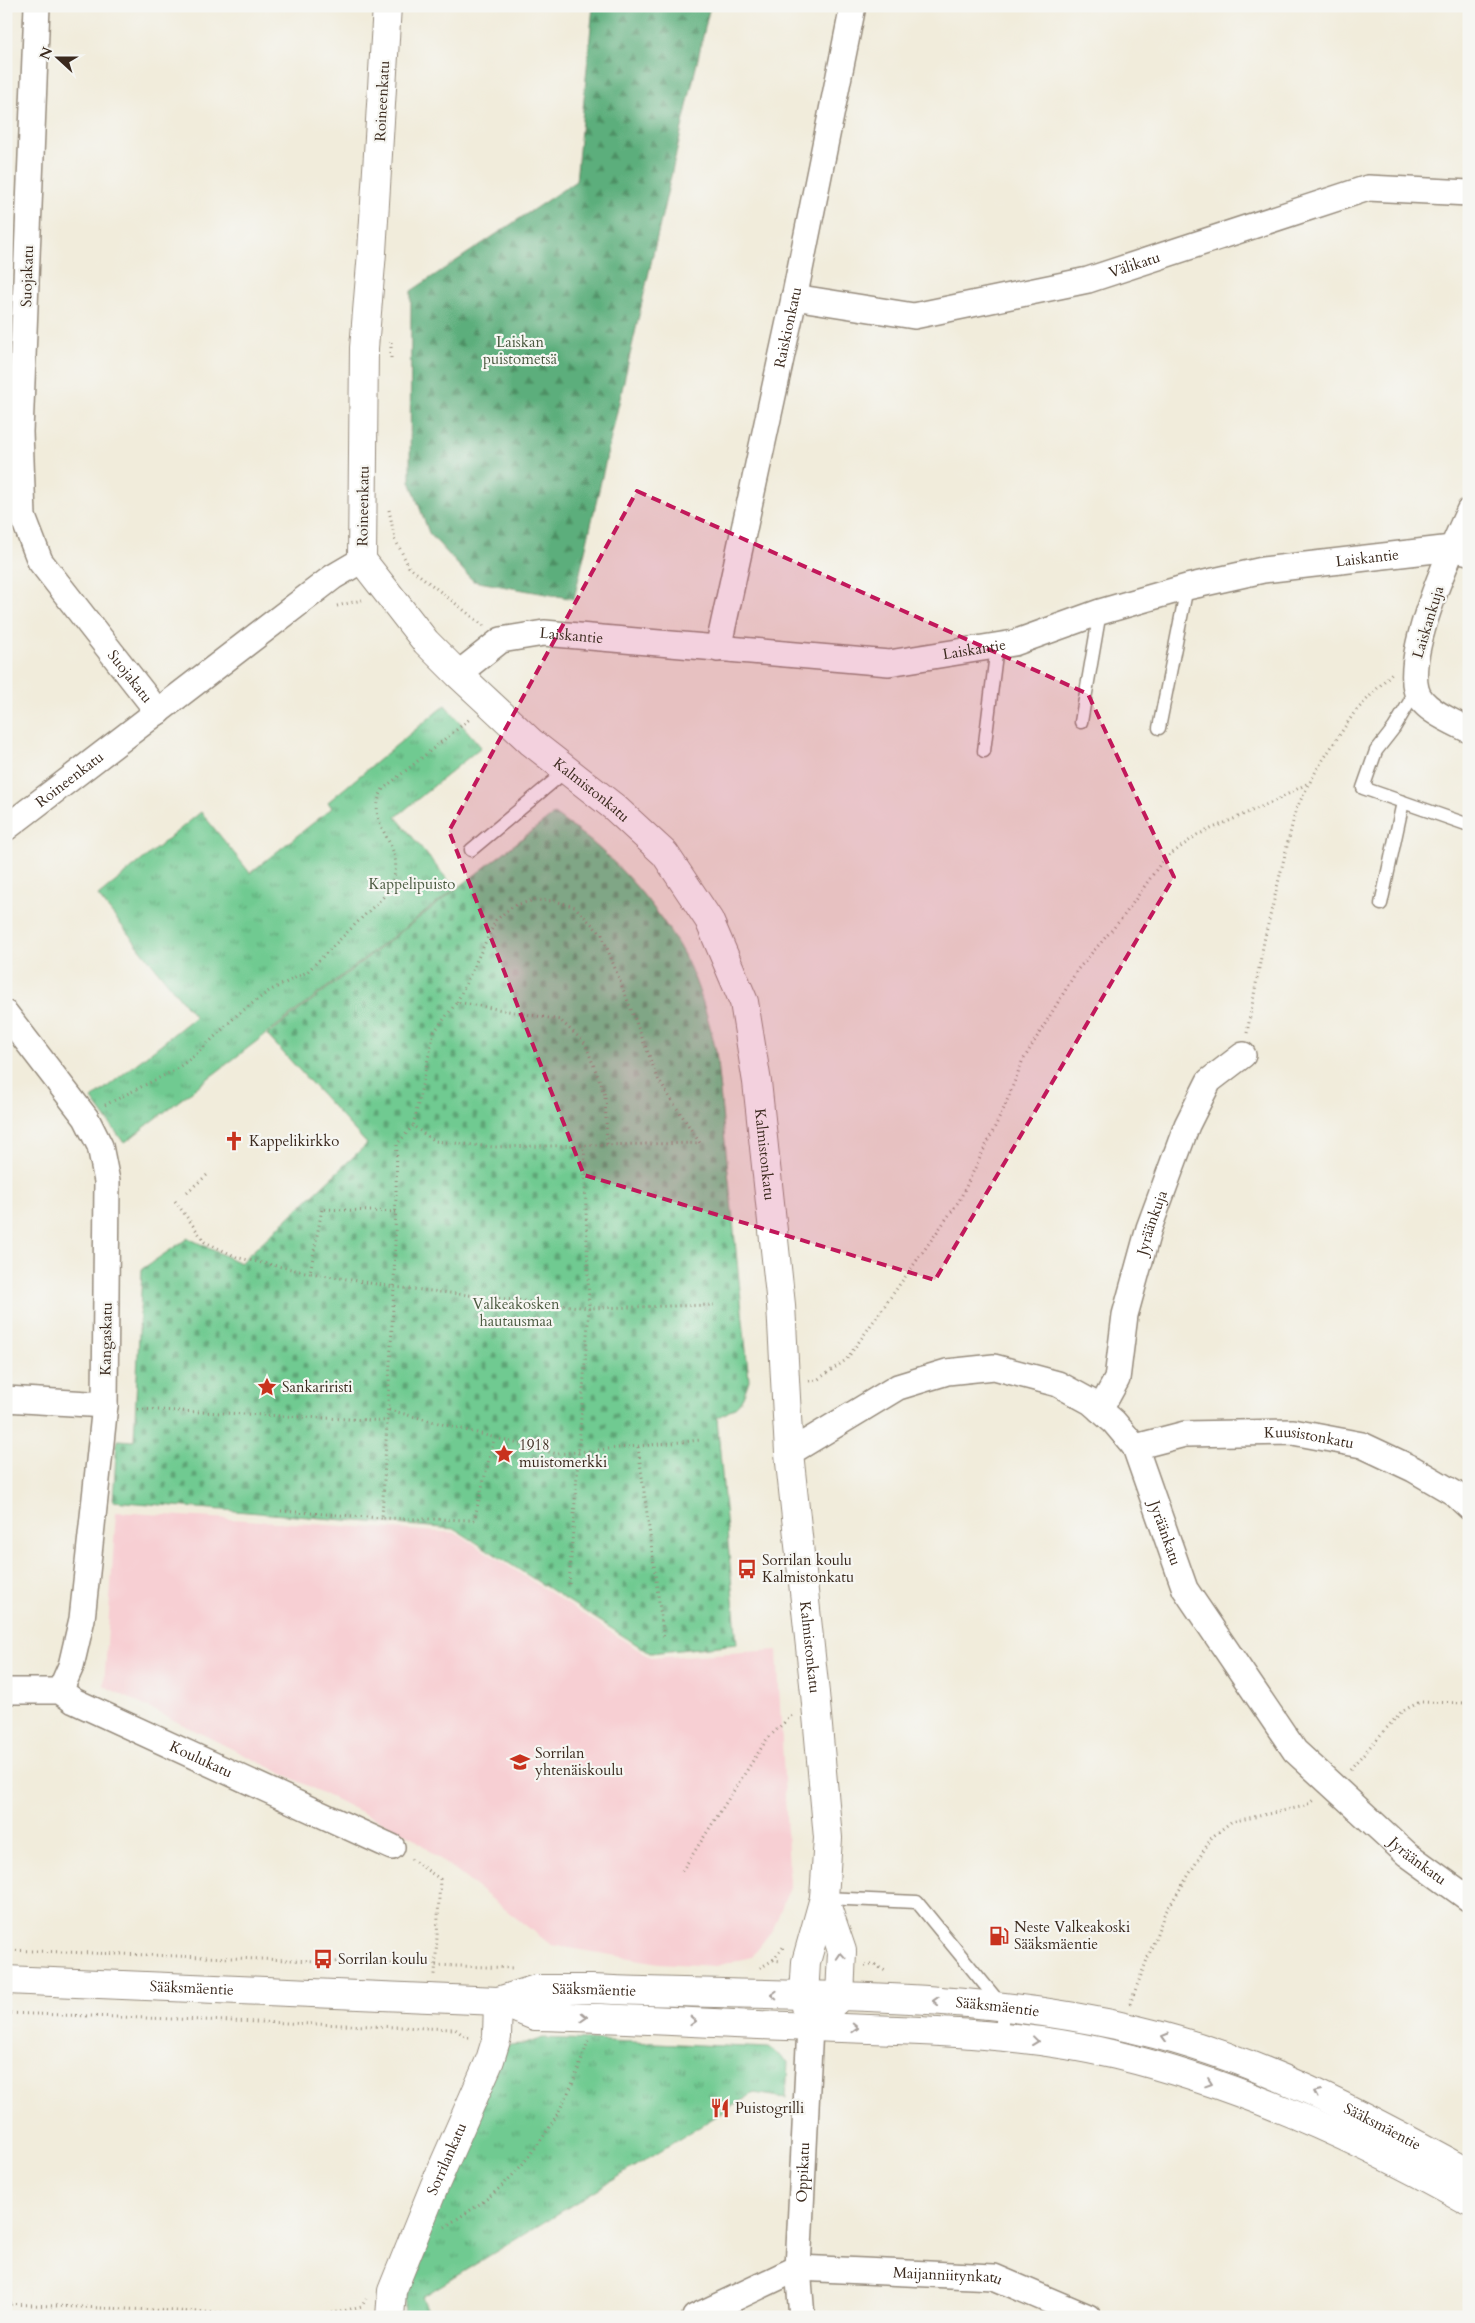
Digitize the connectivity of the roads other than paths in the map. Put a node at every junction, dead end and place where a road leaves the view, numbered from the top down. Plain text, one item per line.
1 (37, 6) edge
2 (387, 6) edge
3 (854, 6) edge
4 (1469, 193) edge
5 (794, 297) junction
6 (1469, 511) edge
7 (1460, 550) edge
8 (362, 560) junction
9 (1187, 587) junction
10 (1100, 612) junction
11 (997, 646) junction
12 (718, 649) junction
13 (458, 674) junction
14 (1416, 691) junction
15 (158, 712) junction
16 (1081, 722) dead end
17 (1159, 728) dead end
18 (1469, 730) edge
19 (984, 751) dead end
20 (567, 770) junction
21 (1403, 802) junction
22 (1466, 824) dead end
23 (6, 828) edge
24 (471, 850) dead end
25 (1381, 904) dead end
26 (6, 1014) edge
27 (1243, 1055) road end
28 (6, 1399) edge
29 (105, 1405) junction
30 (1100, 1410) junction
31 (1135, 1447) junction
32 (788, 1453) junction
33 (1469, 1507) edge
34 (6, 1691) edge
35 (60, 1691) junction
36 (392, 1847) road end
37 (824, 1898) junction
38 (1469, 1899) edge
39 (6, 1980) edge
40 (804, 1996) junction
41 (840, 1997) junction
42 (498, 2002) junction
43 (1004, 2007) junction
44 (810, 2027) junction
45 (1001, 2037) junction
46 (1469, 2173) edge
47 (1469, 2202) edge
48 (798, 2268) junction
49 (390, 2317) edge
50 (695, 2317) edge
51 (802, 2317) edge
52 (1088, 2317) edge

1 - 15 street, Suojakatu
2 - 8 street, Roineenkatu
3 - 5 street, Raiskionkatu
4 - 5 street, Välikatu
5 - 12 street, Raiskionkatu
6 - 7 street
7 - 9 street, Laiskantie
7 - 14 street, Laiskankuja
8 - 13 street, Kalmistonkatu
8 - 15 street, Roineenkatu
9 - 10 street, Laiskantie
9 - 17 lane
10 - 11 street, Laiskantie
10 - 16 lane
11 - 12 street, Laiskantie
11 - 19 lane
12 - 13 street, Laiskantie
13 - 20 street, Kalmistonkatu
14 - 18 street
14 - 21 lane
15 - 23 street, Roineenkatu
20 - 24 lane
20 - 32 street, Kalmistonkatu
21 - 22 lane
21 - 25 lane
26 - 29 street, Kangaskatu
27 - 30 street, Jyräänkuja
28 - 29 street
29 - 35 street, Kangaskatu
30 - 31 street, Jyräänkatu
30 - 32 street, Jyräänkatu
31 - 33 street, Kuusistonkatu
31 - 38 street, Jyräänkatu
32 - 37 street, Kalmistonkatu
34 - 35 street
35 - 36 street, Koulukatu
37 - 40 street, Kalmistonkatu
41 -> 37 street, Kalmistonkatu
37 - 43 lane
39 - 42 street, Sääksmäentie
40 - 41 street, Sääksmäentie
40 -> 42 street, Sääksmäentie
40 - 44 street, Kalmistonkatu
43 -> 41 street, Sääksmäentie
41 - 44 street
42 -> 44 street, Sääksmäentie
42 - 49 street, Sorrilankatu
43 - 45 lane
46 -> 43 street, Sääksmäentie
44 -> 45 street, Sääksmäentie
44 - 48 street, Oppikatu
45 -> 47 street, Sääksmäentie
48 - 50 street
48 - 51 street, Oppikatu
48 - 52 street, Maijanniitynkatu

